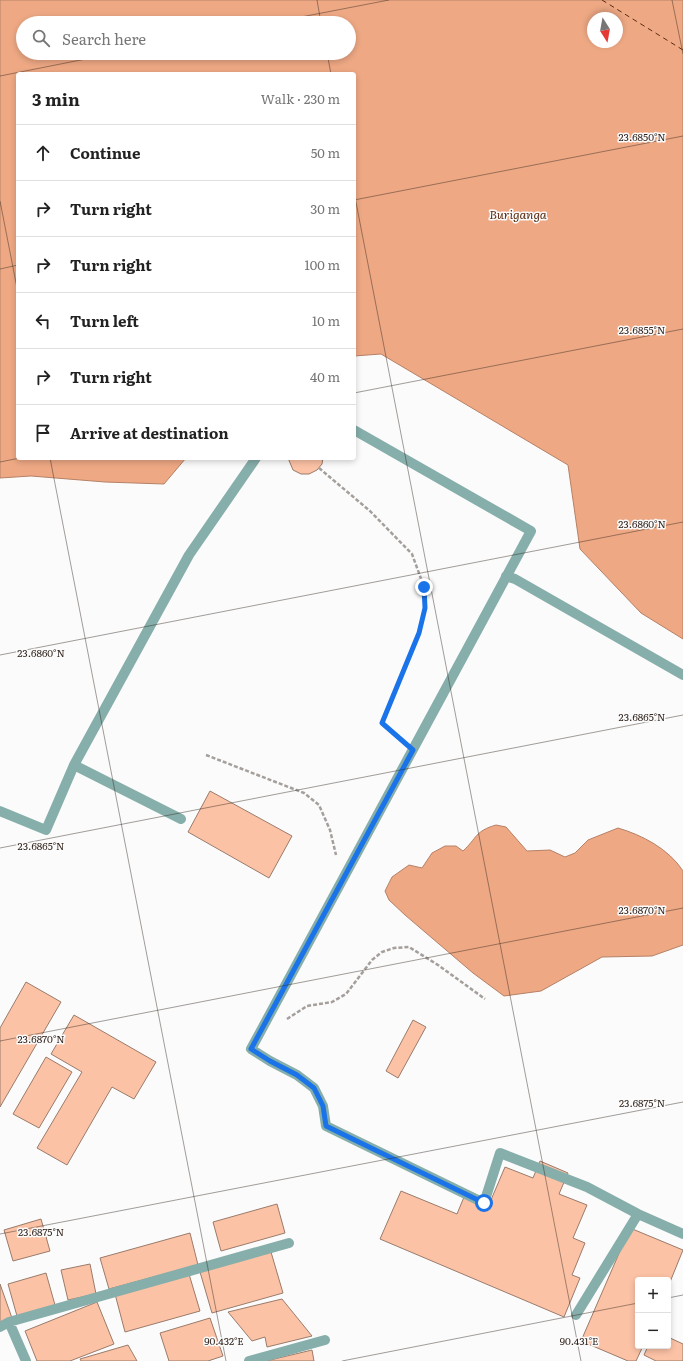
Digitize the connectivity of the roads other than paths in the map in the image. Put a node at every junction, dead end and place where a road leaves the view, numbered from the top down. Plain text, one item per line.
1 (356, 431) edge
2 (255, 460) edge
3 (506, 576) junction
4 (683, 675) edge
5 (74, 765) junction
6 (0, 811) edge
7 (181, 819) dead end
8 (638, 1214) junction
9 (683, 1234) edge
10 (289, 1243) dead end
11 (576, 1315) dead end
12 (4, 1324) edge
13 (325, 1340) dead end
14 (26, 1361) edge
15 (249, 1361) edge

1 - 3 street
2 - 5 street
3 - 4 street
3 - 8 street
5 - 6 street
5 - 7 street
8 - 9 street
8 - 11 street
10 - 12 street
12 - 14 street
13 - 15 street

